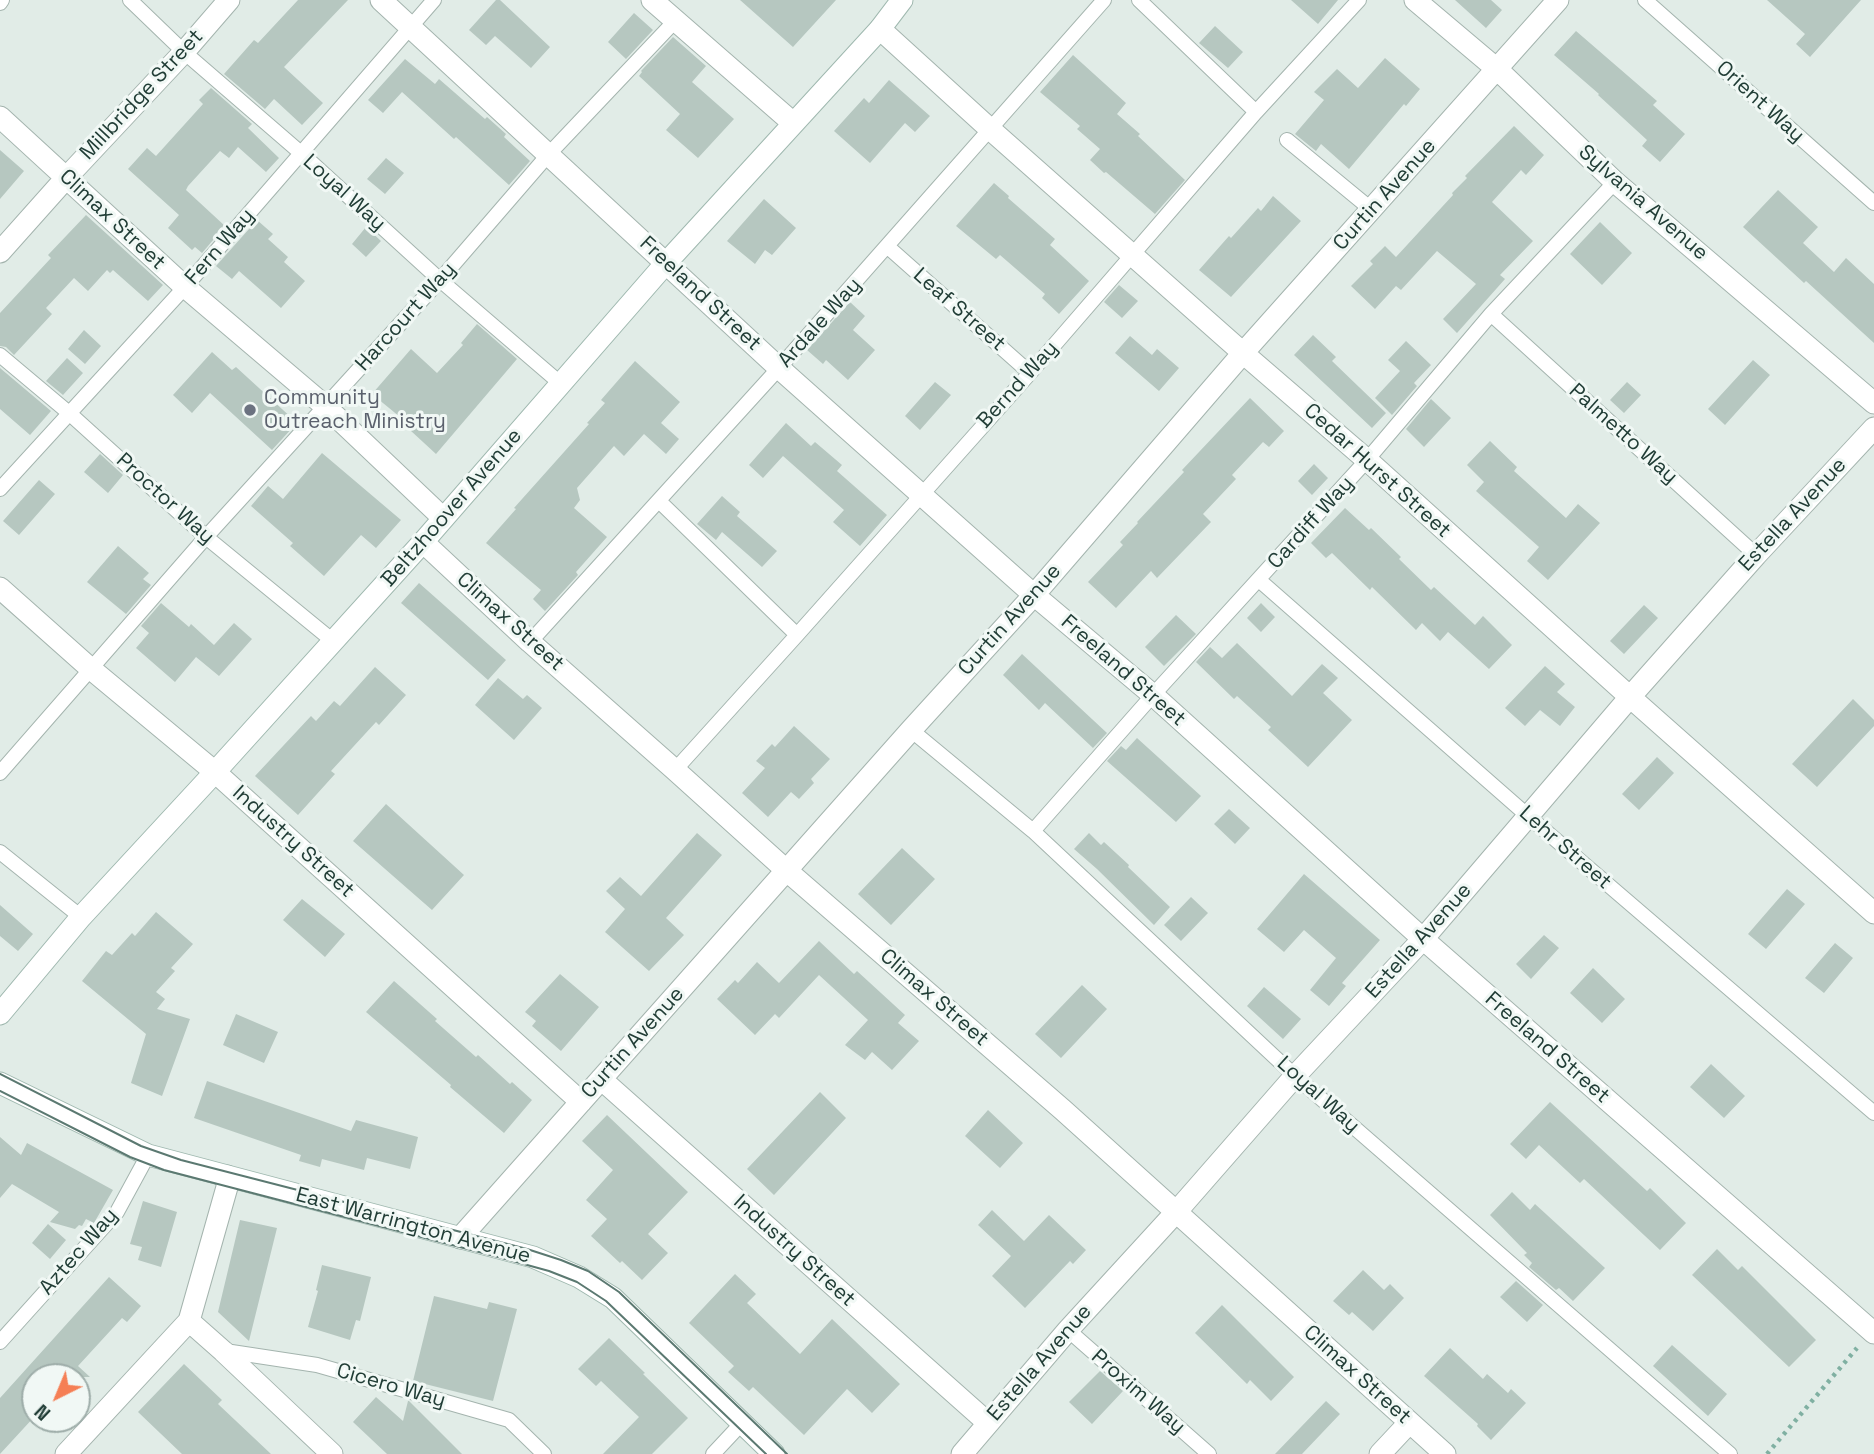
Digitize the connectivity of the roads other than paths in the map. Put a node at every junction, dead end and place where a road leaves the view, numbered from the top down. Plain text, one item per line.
1 (130, 0) edge
2 (229, 0) edge
3 (381, 0) edge
4 (434, 0) edge
5 (652, 0) edge
6 (902, 0) edge
7 (1104, 0) edge
8 (1139, 0) edge
9 (1359, 0) edge
10 (1415, 0) edge
11 (1558, 0) edge
12 (1645, 0) edge
13 (675, 21) junction
14 (410, 27) junction
15 (880, 29) junction
16 (184, 52) junction
17 (1498, 70) junction
18 (1256, 112) junction
19 (0, 117) edge
20 (793, 123) junction
21 (991, 130) junction
22 (1287, 140) dead end
23 (302, 154) junction
24 (548, 155) junction
25 (66, 177) junction
26 (1615, 182) junction
27 (1874, 204) edge
28 (1372, 210) junction
29 (888, 247) junction
30 (0, 252) edge
31 (1132, 255) junction
32 (666, 262) junction
33 (440, 279) junction
34 (185, 288) junction
35 (1491, 314) junction
36 (1243, 353) junction
37 (0, 355) edge
38 (779, 368) junction
39 (1030, 373) junction
40 (560, 383) junction
41 (1874, 403) edge
42 (325, 406) junction
43 (69, 413) junction
44 (1874, 428) edge
45 (1367, 460) junction
46 (0, 489) edge
47 (921, 494) junction
48 (659, 501) junction
49 (443, 518) junction
50 (206, 537) junction
51 (423, 542) junction
52 (1756, 555) junction
53 (1259, 580) junction
54 (0, 588) edge
55 (1034, 595) junction
56 (797, 635) junction
57 (333, 641) junction
58 (530, 642) junction
59 (91, 669) junction
60 (1153, 695) junction
61 (1630, 697) junction
62 (911, 730) junction
63 (675, 770) junction
64 (0, 772) edge
65 (215, 772) junction
66 (1528, 816) junction
67 (1033, 831) junction
68 (0, 852) edge
69 (786, 870) junction
70 (1874, 912) edge
71 (81, 917) junction
72 (1423, 939) junction
73 (0, 1014) edge
74 (1295, 1076) junction
75 (601, 1079) junction
76 (0, 1083) edge
77 (580, 1102) junction
78 (1874, 1113) edge
79 (148, 1155) junction
80 (227, 1176) junction
81 (1177, 1211) junction
82 (460, 1238) junction
83 (189, 1321) junction
84 (1068, 1330) junction
85 (1873, 1332) edge
86 (0, 1342) edge
87 (223, 1351) junction
88 (742, 1423) junction
89 (988, 1423) junction
90 (1409, 1423) junction
91 (968, 1452) edge
92 (66, 1454) edge
93 (332, 1454) edge
94 (544, 1454) edge
95 (713, 1454) edge
96 (774, 1454) edge
97 (1209, 1454) edge
98 (1380, 1454) edge
99 (1445, 1454) edge
100 (1730, 1454) edge

1 - 16 lane, Loyal Way
2 - 16 street, Millbridge Street
3 - 14 street, Freeland Street
4 - 14 lane, Fern Way
5 - 13 street
6 - 15 street, Beltzhoover Avenue
7 - 21 lane, Ardale Way
8 - 18 lane
9 - 18 lane, Bernd Way
10 - 17 street, Sylvania Avenue
11 - 17 street, Curtin Avenue
12 - 27 lane, Orient Way
13 - 20 street
13 - 24 lane, Harcourt Way
14 - 23 lane, Fern Way
14 - 24 street, Freeland Street
15 - 20 street, Beltzhoover Avenue
15 - 21 street, Cedar Hurst Street
16 - 23 lane, Loyal Way
16 - 25 street, Millbridge Street
17 - 26 street, Sylvania Avenue
17 - 28 street, Curtin Avenue
18 - 31 lane, Bernd Way
19 - 25 street, Climax Street
20 - 32 street, Beltzhoover Avenue
21 - 29 lane, Ardale Way
21 - 31 street, Cedar Hurst Street
22 - 28 lane
23 - 33 lane, Loyal Way
23 - 34 lane, Fern Way
24 - 32 street, Freeland Street
24 - 33 lane, Harcourt Way
25 - 30 street, Millbridge Street
25 - 34 street, Climax Street
26 - 35 lane, Cardiff Way
26 - 41 street, Sylvania Avenue
28 - 36 street, Curtin Avenue
29 - 38 lane, Ardale Way
29 - 39 lane, Leaf Street
31 - 36 street, Cedar Hurst Street
31 - 39 lane, Bernd Way
32 - 38 street, Freeland Street
32 - 40 street, Beltzhoover Avenue
33 - 40 lane, Loyal Way
33 - 42 lane, Harcourt Way
34 - 42 street, Climax Street
34 - 43 lane, Fern Way
35 - 45 lane, Cardiff Way
35 - 52 lane, Palmetto Way
36 - 45 street, Cedar Hurst Street
36 - 55 street, Curtin Avenue
37 - 43 lane, Proctor Way
38 - 47 street, Freeland Street
38 - 48 lane, Ardale Way
39 - 47 lane, Bernd Way
40 - 49 street, Beltzhoover Avenue
42 - 49 street, Climax Street
42 - 50 lane, Harcourt Way
43 - 46 lane, Fern Way
43 - 50 lane, Proctor Way
44 - 52 street, Estella Avenue
45 - 53 lane, Cardiff Way
45 - 61 street, Cedar Hurst Street
47 - 55 street, Freeland Street
47 - 56 lane, Bernd Way
48 - 56 lane
48 - 58 lane, Ardale Way
49 - 51 street, Beltzhoover Avenue
50 - 57 lane, Proctor Way
50 - 59 lane, Harcourt Way
51 - 57 street, Beltzhoover Avenue
51 - 58 street, Climax Street
52 - 61 street, Estella Avenue
53 - 60 lane, Cardiff Way
53 - 66 lane, Lehr Street
54 - 59 street, Industry Street
55 - 60 street, Freeland Street
55 - 62 street, Curtin Avenue
56 - 63 lane, Bernd Way
57 - 65 street, Beltzhoover Avenue
58 - 63 street, Climax Street
59 - 64 lane, Harcourt Way
59 - 65 street, Industry Street
60 - 67 lane, Cardiff Way
60 - 72 street, Freeland Street
61 - 66 street, Estella Avenue
61 - 70 street, Cedar Hurst Street
62 - 67 lane, Loyal Way
62 - 69 street, Curtin Avenue
63 - 69 street, Climax Street
65 - 71 street, Beltzhoover Avenue
65 - 77 street, Industry Street
66 - 72 street, Estella Avenue
66 - 78 lane, Lehr Street
67 - 74 lane, Loyal Way
68 - 71 lane
69 - 75 street, Curtin Avenue
69 - 81 street, Climax Street
71 - 73 street, Beltzhoover Avenue
72 - 74 street, Estella Avenue
72 - 85 street, Freeland Street
74 - 81 street, Estella Avenue
74 - 100 lane, Loyal Way
75 - 77 street, Curtin Avenue
75 - 89 street, Industry Street
76 - 79 street, East Warrington Avenue
77 - 82 street, Curtin Avenue
79 - 80 street, East Warrington Avenue
79 - 86 lane, Aztec Way
80 - 82 street, East Warrington Avenue
80 - 83 street
81 - 84 street, Estella Avenue
81 - 90 street, Climax Street
82 - 88 street, East Warrington Avenue
83 - 87 street
83 - 92 street
84 - 89 street, Estella Avenue
84 - 97 lane, Proxim Way
87 - 93 street
87 - 94 lane, Cicero Way
88 - 95 lane
88 - 96 street, East Warrington Avenue
89 - 91 street, Estella Avenue
90 - 98 street
90 - 99 street, Climax Street

